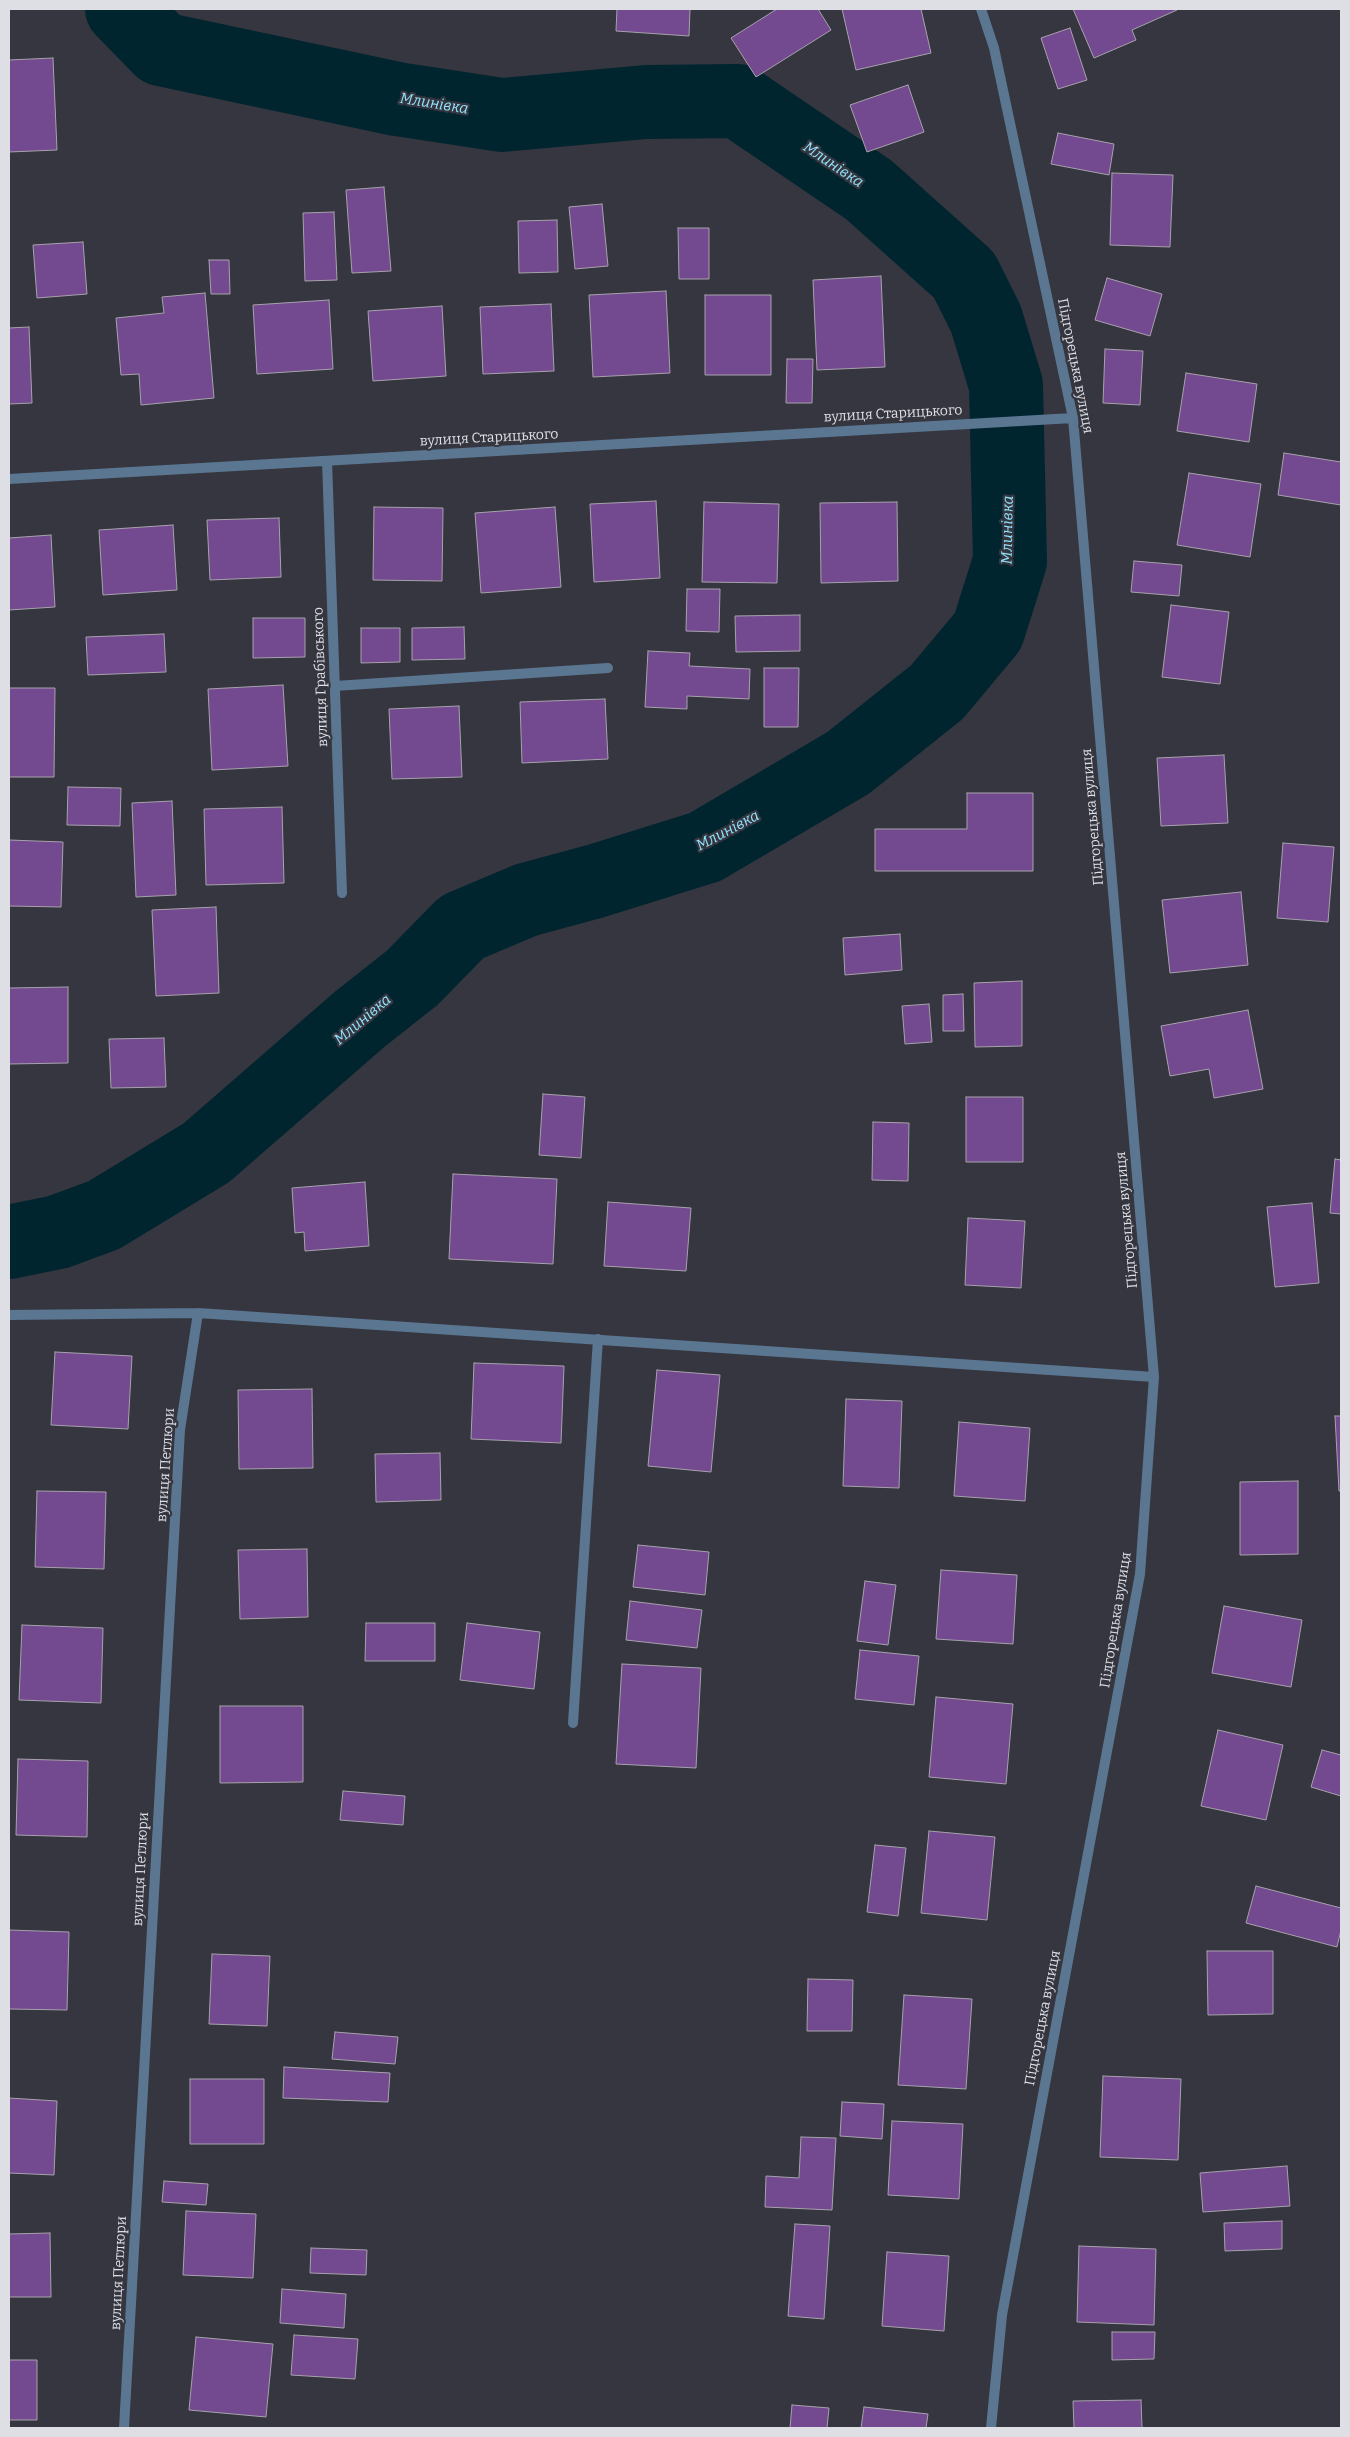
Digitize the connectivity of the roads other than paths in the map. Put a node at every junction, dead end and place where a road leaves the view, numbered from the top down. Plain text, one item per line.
1 (981, 9) edge
2 (1073, 418) junction
3 (327, 460) junction
4 (9, 478) edge
5 (608, 668) dead end
6 (335, 686) junction
7 (342, 893) dead end
8 (198, 1313) junction
9 (9, 1314) edge
10 (598, 1339) junction
11 (1154, 1377) junction
12 (573, 1723) dead end
13 (124, 2428) edge
14 (991, 2428) edge

1 - 2 street, Підгорецька вулиця
2 - 3 street, вулиця Старицького
2 - 11 street, Підгорецька вулиця
3 - 4 street, вулиця Старицького
3 - 6 street, вулиця Грабівського
5 - 6 street
6 - 7 street, вулиця Грабівського
8 - 9 street
8 - 10 street
8 - 13 street, вулиця Петлюри
10 - 11 street
10 - 12 street
11 - 14 street, Підгорецька вулиця

